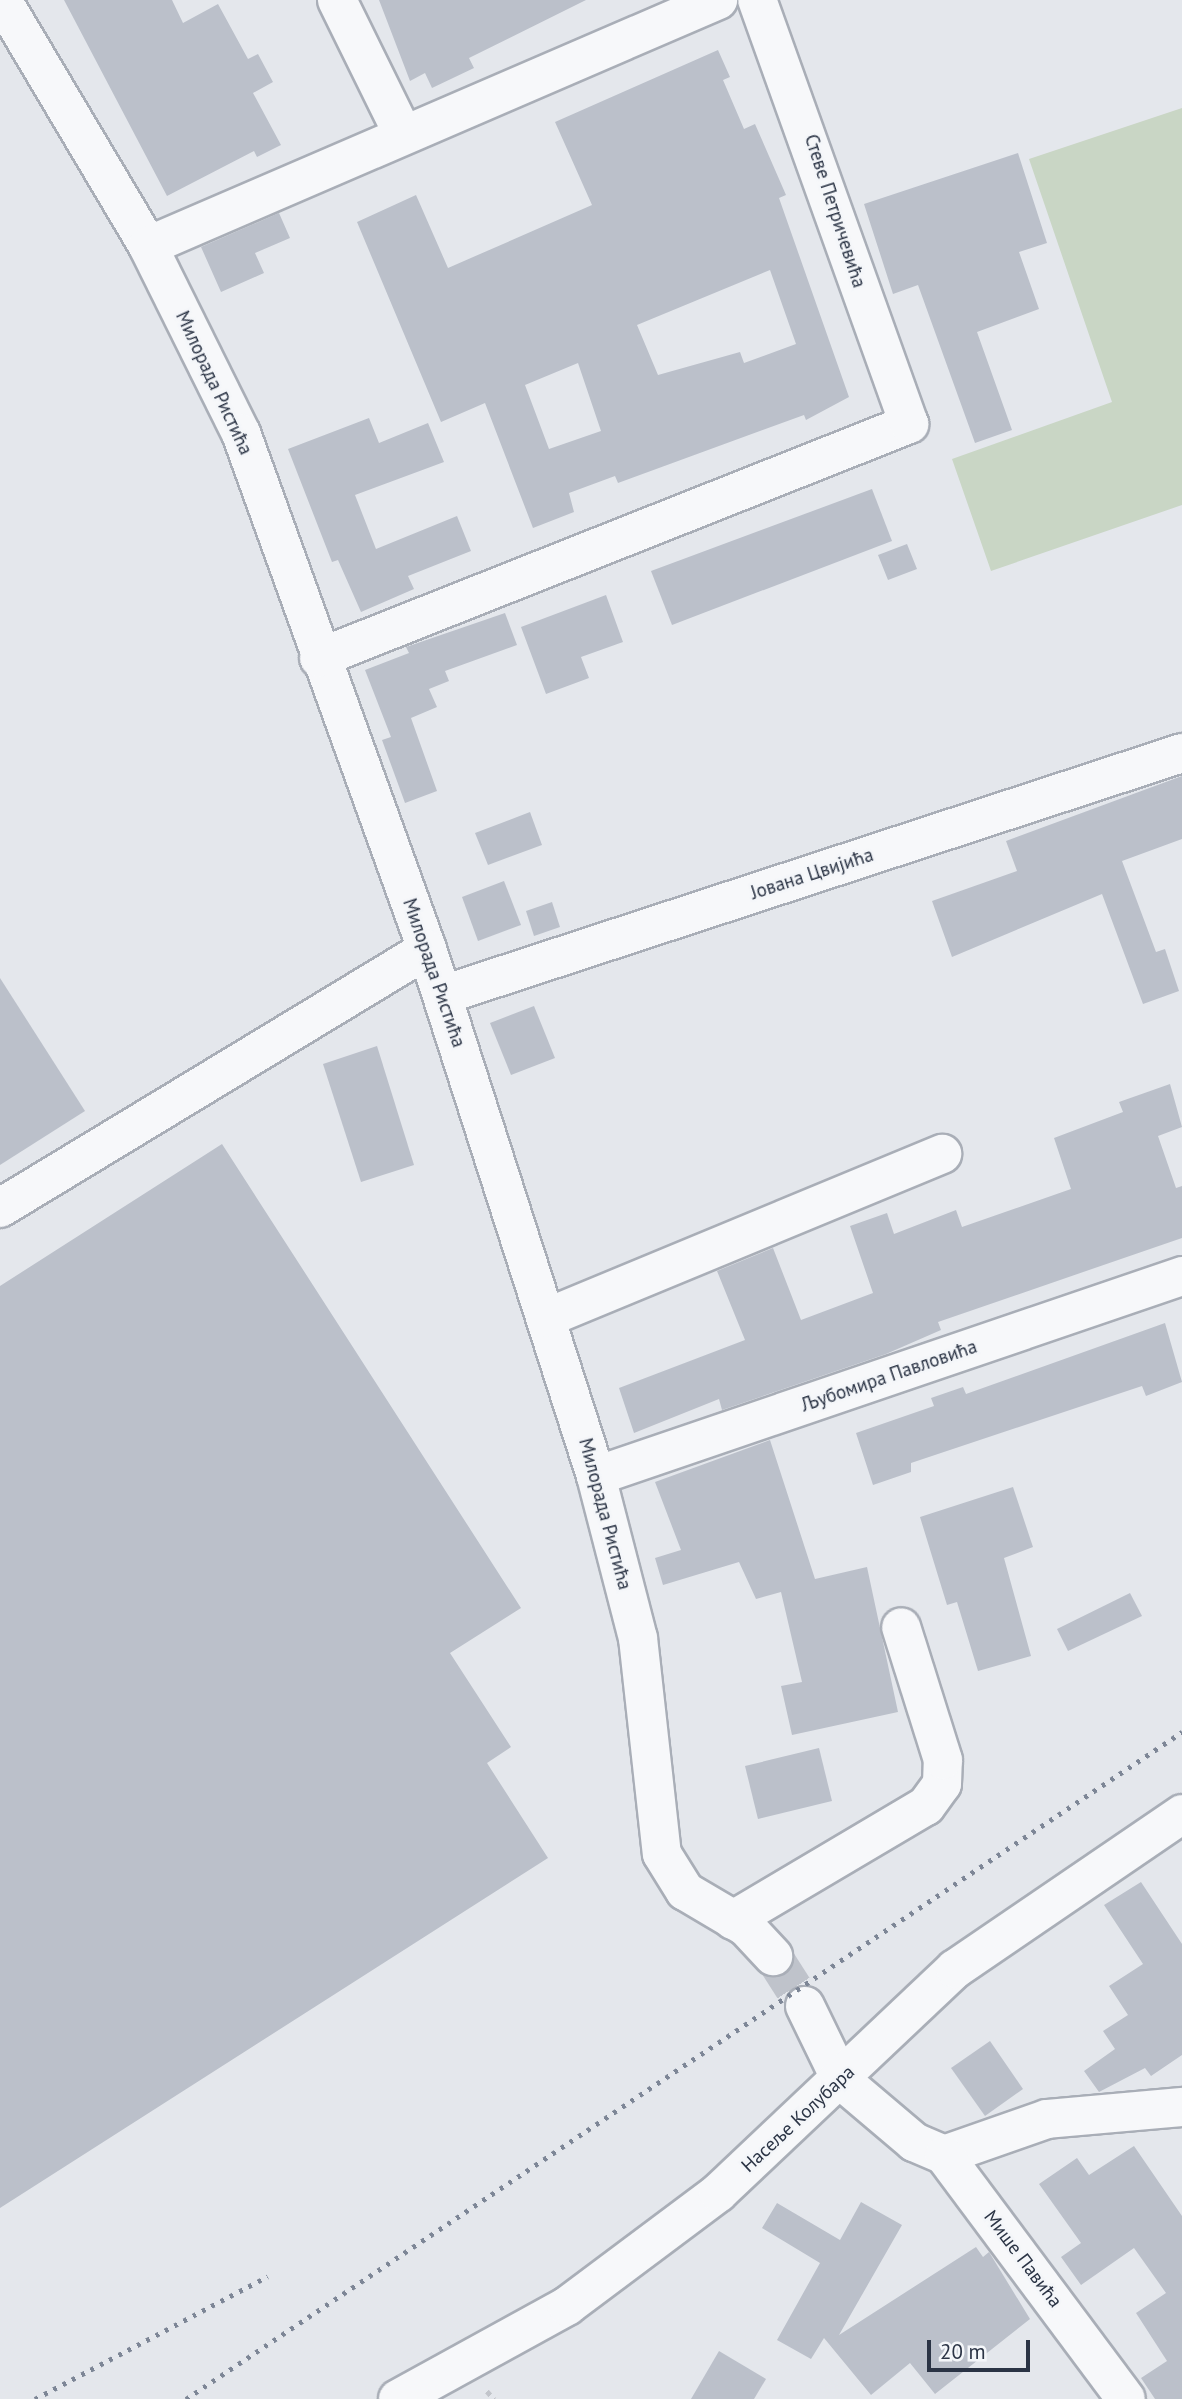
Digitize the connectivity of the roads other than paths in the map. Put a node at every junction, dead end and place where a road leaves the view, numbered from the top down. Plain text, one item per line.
1 (2, 0) edge
2 (337, 0) edge
3 (718, 0) edge
4 (757, 0) edge
5 (403, 134) junction
6 (148, 246) junction
7 (318, 658) junction
8 (1182, 753) edge
9 (427, 949) junction
10 (443, 995) junction
11 (942, 1154) dead end
12 (0, 1208) edge
13 (1182, 1276) edge
14 (546, 1318) junction
15 (596, 1476) junction
16 (901, 1627) dead end
17 (1182, 1815) edge
18 (733, 1920) junction
19 (773, 1956) tunnel mouth
20 (805, 2006) tunnel mouth
21 (841, 2080) junction
22 (1182, 2107) edge
23 (944, 2155) junction
24 (398, 2399) edge
25 (1126, 2399) edge

1 - 6 street, Милорада Ристића
2 - 5 street
3 - 5 street
4 - 7 street, Стеве Петричевића
5 - 6 street
6 - 7 street, Милорада Ристића
7 - 9 street, Милорада Ристића
8 - 10 street, Јована Цвијића
9 - 10 street, Милорада Ристића
9 - 12 street
10 - 14 street, Милорада Ристића
11 - 14 street
13 - 15 street, Љубомира Павловића
14 - 15 street, Милорада Ристића
15 - 18 street, Милорада Ристића
16 - 18 street
17 - 21 street, Насеље Колубара
18 - 19 street, Милорада Ристића
20 - 21 street
21 - 23 street
21 - 24 street, Насеље Колубара
22 - 23 street
23 - 25 street, Мише Павића

